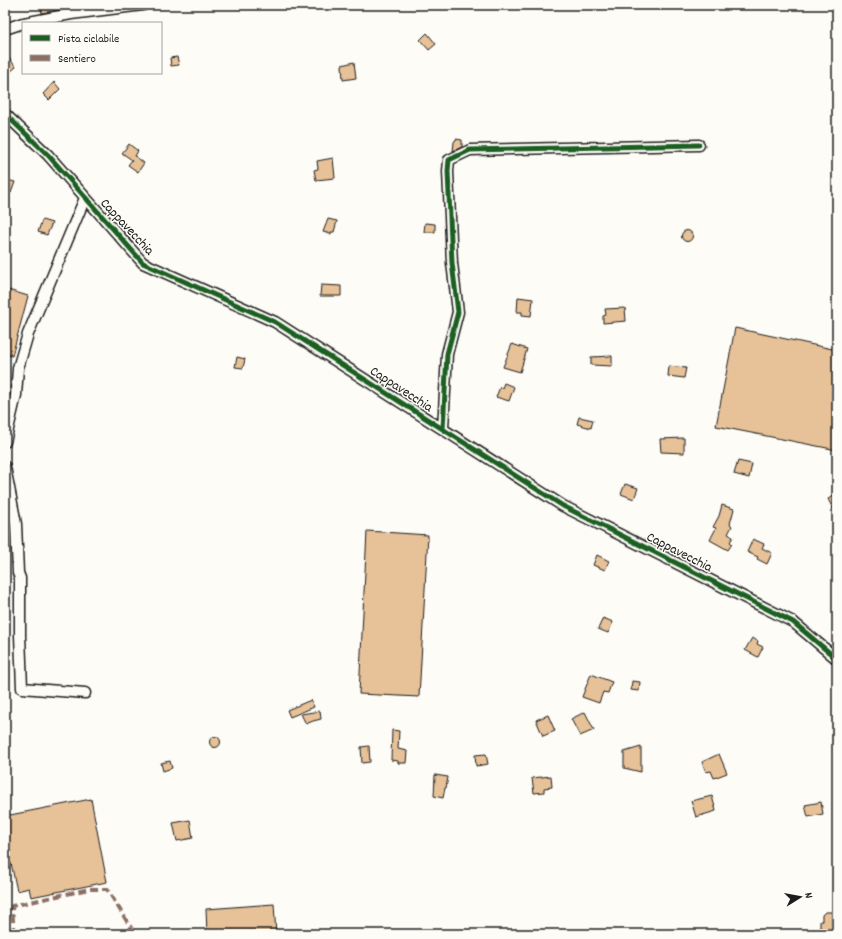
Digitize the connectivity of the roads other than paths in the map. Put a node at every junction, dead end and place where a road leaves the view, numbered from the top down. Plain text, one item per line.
1 (143, 5) edge
2 (28, 22) edge
3 (22, 23) edge
4 (5, 28) edge
5 (5, 114) edge
6 (699, 145) dead end
7 (85, 198) junction
8 (442, 429) junction
9 (5, 442) edge
10 (5, 467) edge
11 (837, 659) edge
12 (85, 693) dead end

1 - 2 street
3 - 4 street
5 - 7 street, Cappavecchia
6 - 8 street
7 - 8 street, Cappavecchia
7 - 9 street
8 - 11 street, Cappavecchia
10 - 12 street

